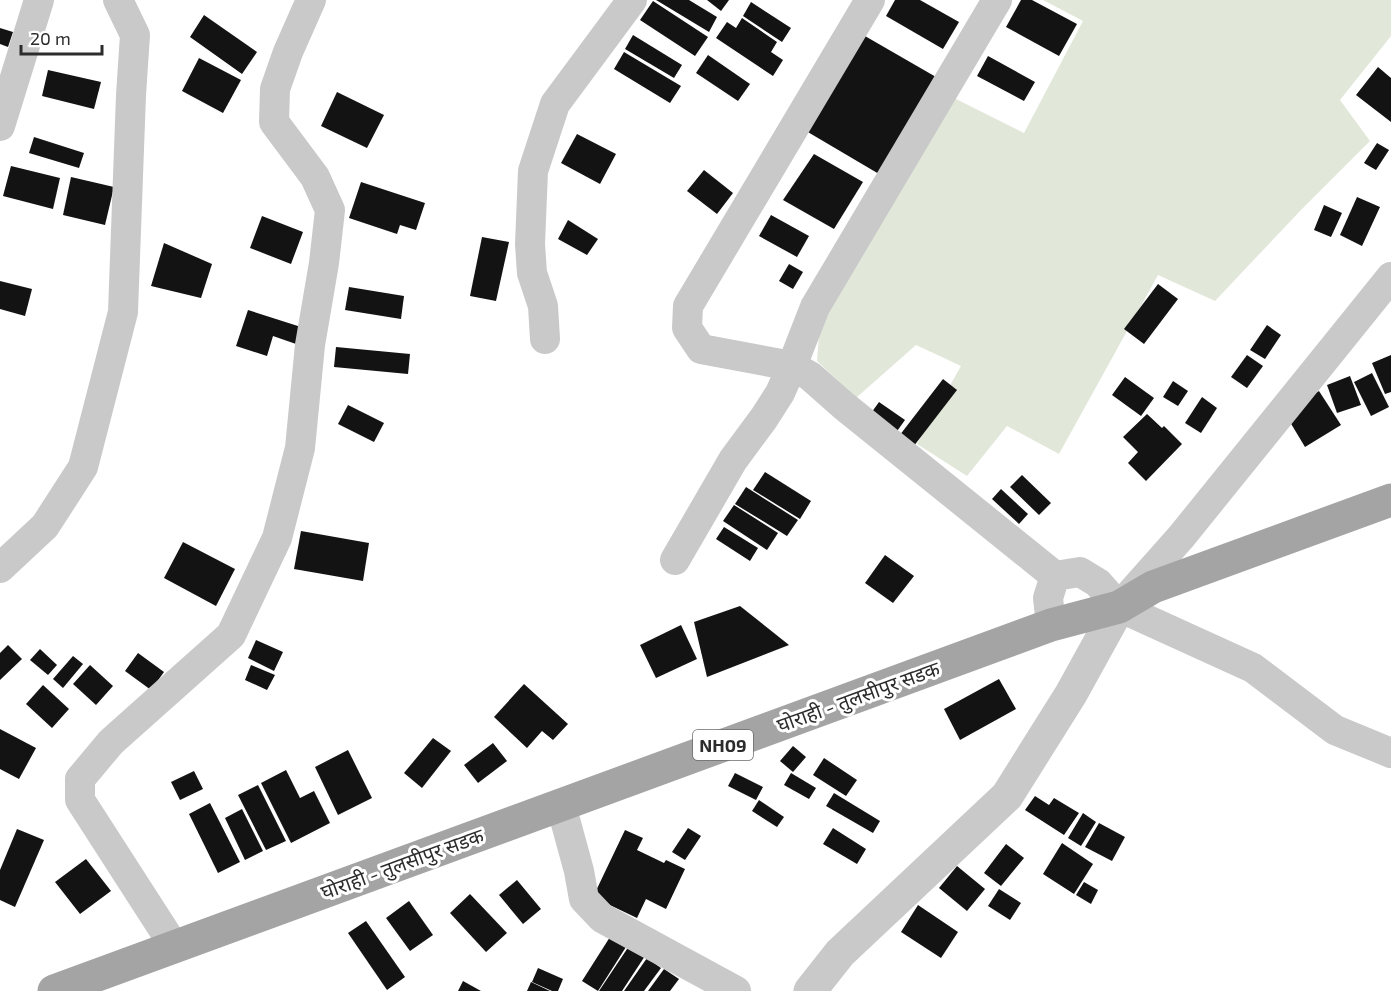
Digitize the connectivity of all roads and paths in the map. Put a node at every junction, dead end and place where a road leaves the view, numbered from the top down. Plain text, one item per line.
1 (39, 0) edge
2 (118, 0) edge
3 (311, 0) edge
4 (632, 0) edge
5 (870, 0) edge
6 (997, 0) edge
7 (0, 126) edge
8 (1391, 277) edge
9 (545, 339) dead end
10 (792, 366) junction
11 (1391, 500) edge
12 (675, 560) dead end
13 (0, 568) edge
14 (1055, 576) junction
15 (1119, 607) junction
16 (1051, 625) junction
17 (1391, 753) edge
18 (561, 805) junction
19 (174, 946) junction
20 (54, 991) edge
21 (736, 991) edge
22 (810, 991) edge

1 - 7 street
2 - 13 street
3 - 19 street
4 - 9 street
5 - 10 street
6 - 10 street
8 - 15 street
10 - 12 street
10 - 14 street
11 - 15 main road, घोराही - तुलसीपुर सडक / NH09
14 - 15 street
14 - 16 street
15 - 16 main road, घोराही - तुलसीपुर सडक / NH09
15 - 17 street
15 - 22 street
16 - 18 main road, घोराही - तुलसीपुर सडक / NH09
18 - 19 main road, घोराही - तुलसीपुर सडक / NH09
18 - 21 street
19 - 20 main road, घोराही - तुलसीपुर सडक / NH09

